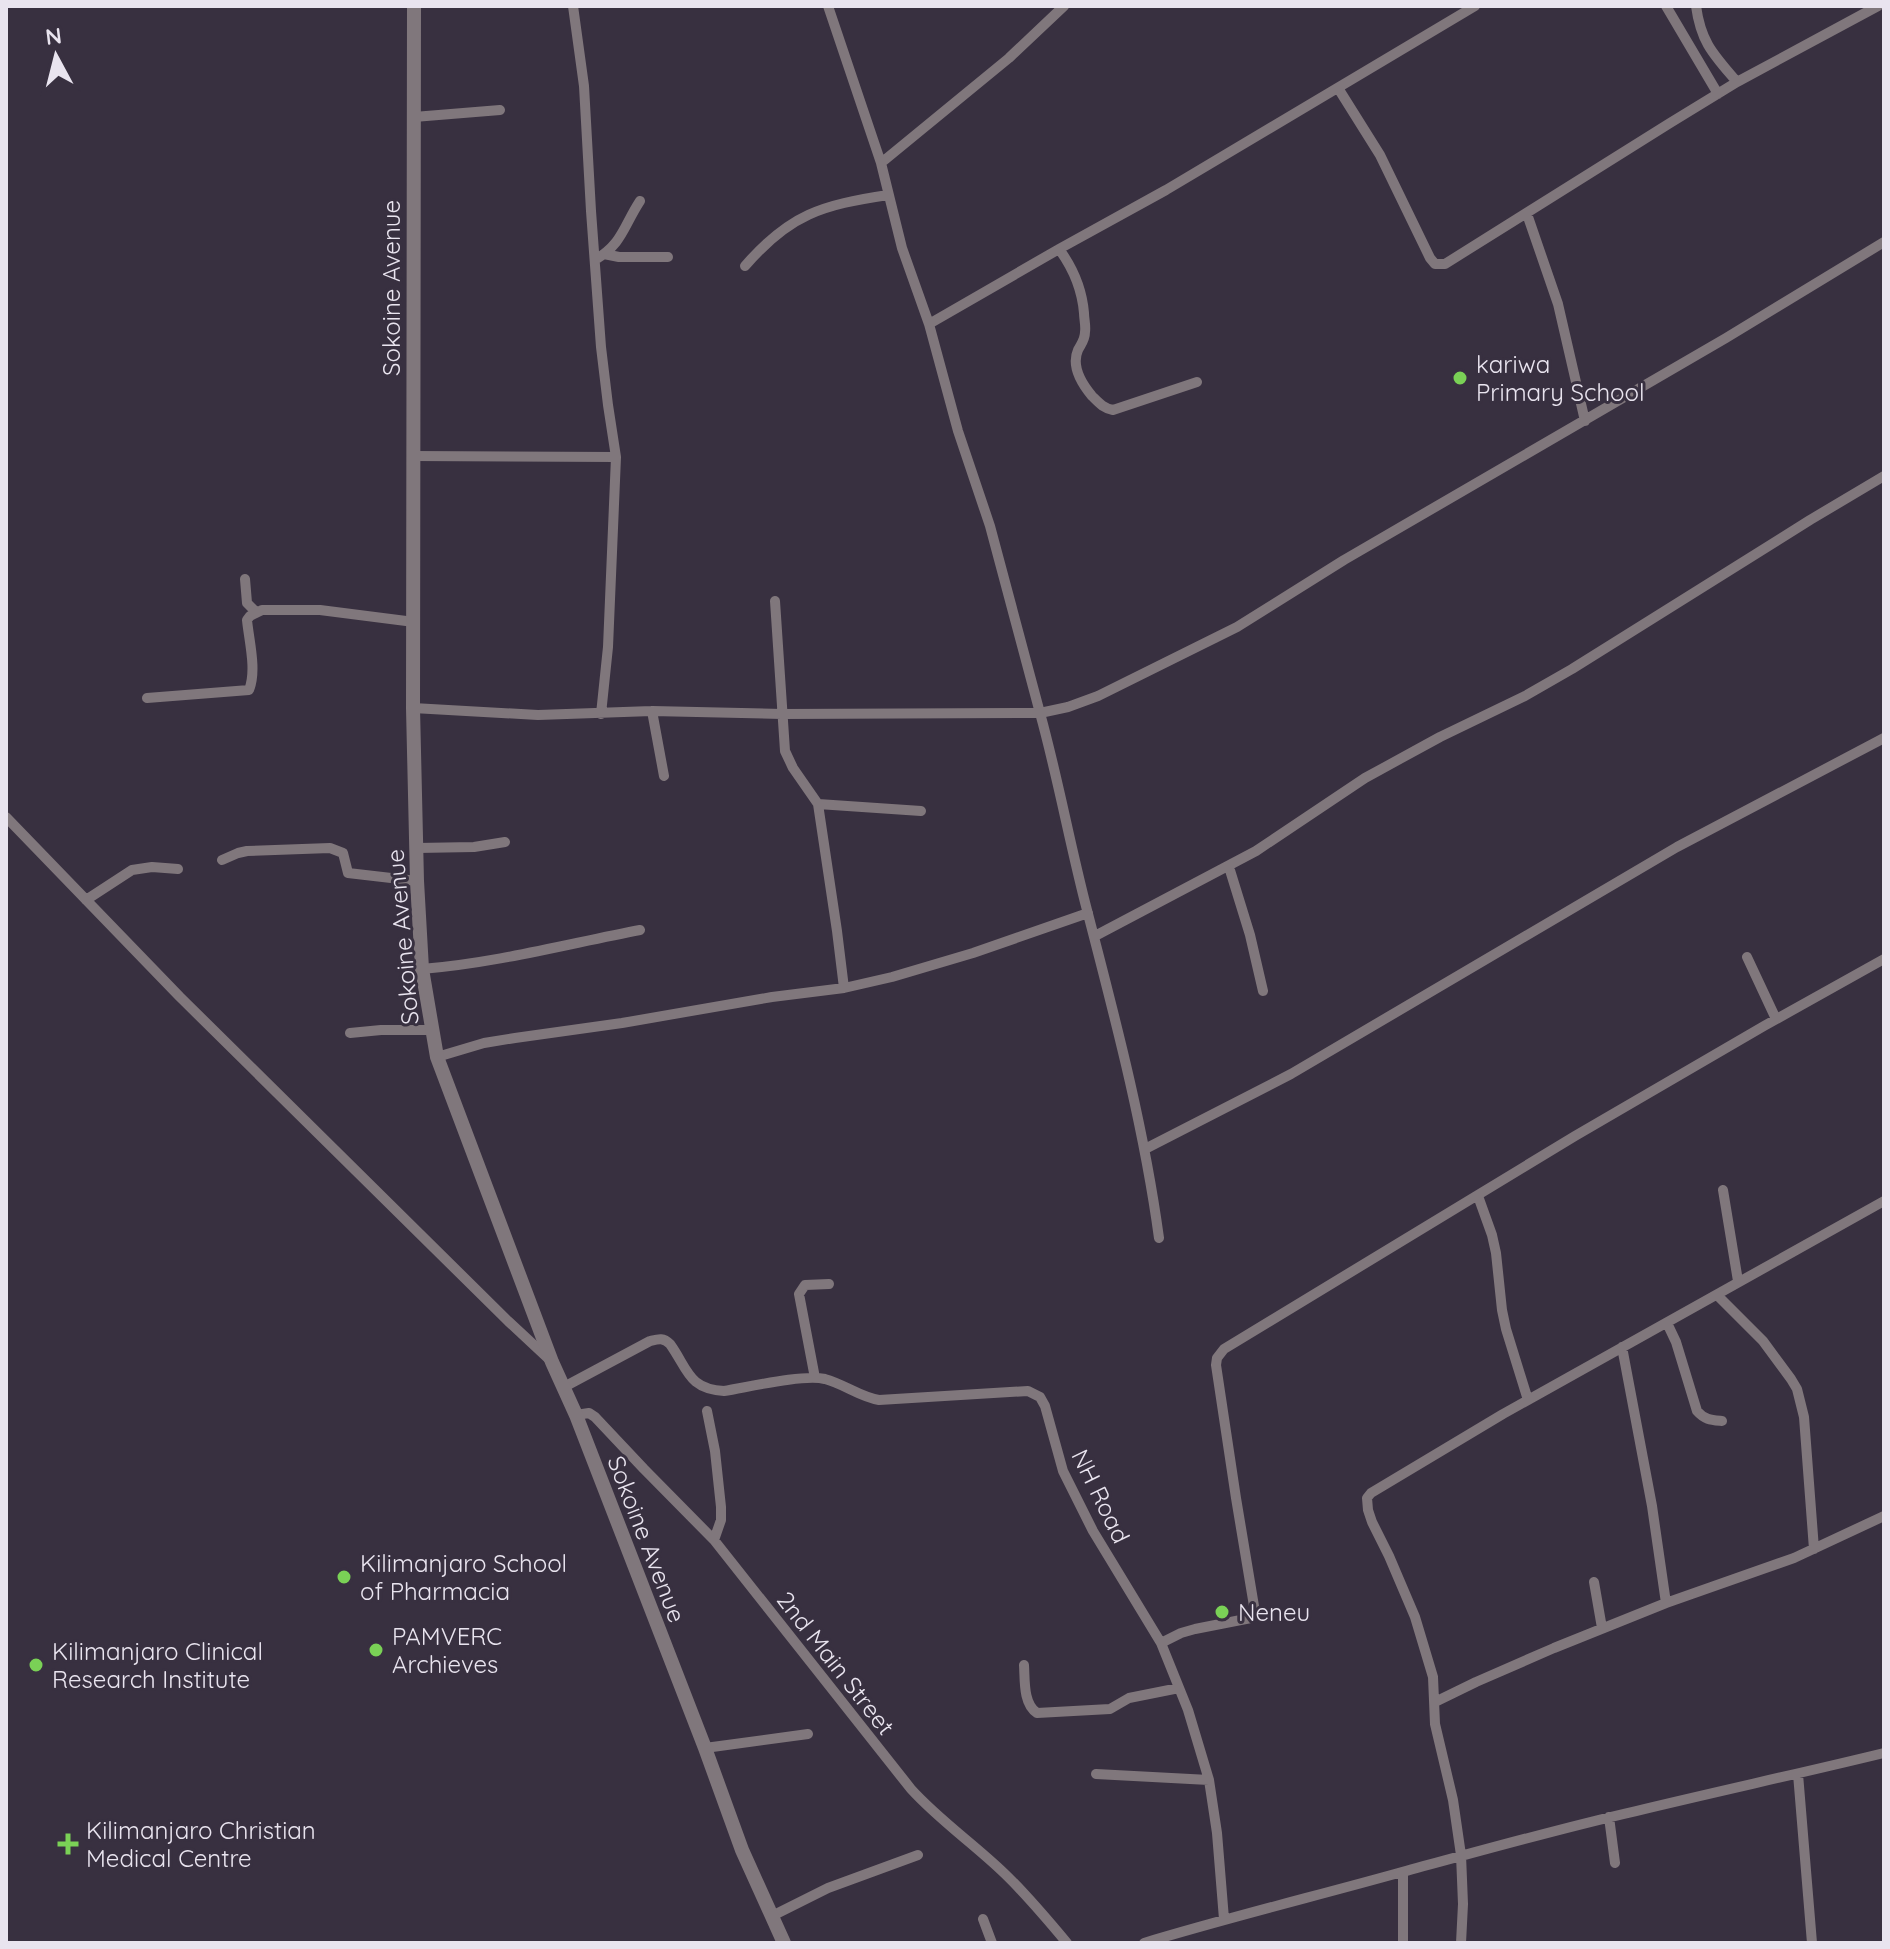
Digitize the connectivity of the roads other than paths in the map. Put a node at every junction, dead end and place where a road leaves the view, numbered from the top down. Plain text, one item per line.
1 (414, 6) edge
2 (573, 6) edge
3 (828, 6) edge
4 (1064, 6) edge
5 (1475, 6) edge
6 (1666, 6) edge
7 (1696, 6) edge
8 (1878, 6) edge
9 (1737, 82) junction
10 (1338, 88) junction
11 (1718, 94) junction
12 (500, 110) dead end
13 (414, 117) junction
14 (881, 163) junction
15 (888, 195) junction
16 (640, 201) dead end
17 (1527, 214) junction
18 (1884, 242) edge
19 (1059, 249) junction
20 (599, 257) junction
21 (668, 257) dead end
22 (745, 266) dead end
23 (929, 324) junction
24 (1197, 382) dead end
25 (1585, 421) junction
26 (412, 456) junction
27 (616, 457) junction
28 (1884, 476) edge
29 (245, 579) dead end
30 (775, 601) dead end
31 (256, 612) junction
32 (414, 622) junction
33 (147, 698) dead end
34 (413, 708) junction
35 (652, 711) junction
36 (1040, 713) junction
37 (601, 714) junction
38 (782, 714) junction
39 (1884, 738) edge
40 (664, 776) dead end
41 (818, 804) junction
42 (921, 811) dead end
43 (6, 817) edge
44 (505, 842) dead end
45 (417, 848) junction
46 (222, 860) dead end
47 (1229, 867) junction
48 (178, 869) dead end
49 (417, 881) junction
50 (86, 900) junction
51 (1088, 913) junction
52 (640, 930) dead end
53 (1095, 936) junction
54 (1747, 957) dead end
55 (1884, 959) edge
56 (422, 969) junction
57 (844, 988) junction
58 (1263, 991) dead end
59 (1776, 1019) junction
60 (431, 1030) junction
61 (350, 1033) dead end
62 (437, 1057) junction
63 (1145, 1149) junction
64 (1723, 1190) dead end
65 (1478, 1196) junction
66 (1884, 1201) edge
67 (1159, 1238) dead end
68 (1738, 1281) junction
69 (829, 1284) dead end
70 (1717, 1295) junction
71 (1667, 1323) junction
72 (1622, 1347) junction
73 (552, 1362) junction
74 (815, 1378) junction
75 (564, 1387) junction
76 (1528, 1400) junction
77 (707, 1411) dead end
78 (576, 1415) junction
79 (1722, 1421) dead end
80 (1884, 1516) edge
81 (714, 1540) junction
82 (1814, 1549) junction
83 (1594, 1582) dead end
84 (1666, 1603) junction
85 (1602, 1628) junction
86 (1161, 1643) junction
87 (1024, 1665) dead end
88 (1179, 1688) junction
89 (1435, 1702) junction
90 (808, 1734) dead end
91 (705, 1748) junction
92 (1884, 1753) edge
93 (1096, 1774) dead end
94 (1798, 1774) junction
95 (1209, 1780) junction
96 (1609, 1817) junction
97 (918, 1855) dead end
98 (1461, 1855) junction
99 (1615, 1863) dead end
100 (1403, 1872) junction
101 (772, 1916) junction
102 (983, 1919) dead end
103 (1224, 1919) junction
104 (784, 1943) edge
105 (992, 1943) edge
106 (1067, 1943) edge
107 (1144, 1943) edge
108 (1403, 1943) edge
109 (1461, 1943) edge
110 (1812, 1943) edge

1 - 13 street, Sokoine Avenue
2 - 20 street
3 - 14 street
4 - 14 street
5 - 10 street
6 - 11 street
7 - 9 street
8 - 9 street
9 - 11 street
10 - 17 street
10 - 19 street
11 - 17 street
12 - 13 street
13 - 26 street, Sokoine Avenue
14 - 15 street
15 - 22 street
15 - 23 street
16 - 20 street
17 - 25 street
18 - 25 street
19 - 23 street
19 - 24 street
20 - 21 street
20 - 27 street
23 - 36 street
25 - 36 street
26 - 27 street
26 - 32 street, Sokoine Avenue
27 - 37 street
28 - 47 street
29 - 31 street
30 - 38 street
31 - 32 street
31 - 33 street
32 - 34 street, Sokoine Avenue
34 - 37 street
34 - 45 street, Sokoine Avenue
35 - 37 street
35 - 38 street
35 - 40 street
36 - 38 street
36 - 51 street
38 - 41 street
39 - 63 street
41 - 42 street
41 - 57 street
43 - 50 street
44 - 45 street
45 - 49 street, Sokoine Avenue
46 - 49 street
47 - 53 street
47 - 58 street
48 - 50 street
49 - 56 street, Sokoine Avenue
50 - 73 street
51 - 53 street
51 - 57 street
52 - 56 street
53 - 63 street
54 - 59 street
55 - 59 street
56 - 60 street, Sokoine Avenue
57 - 62 street
59 - 65 street
60 - 61 street
60 - 62 street, Sokoine Avenue
62 - 73 street, Sokoine Avenue
63 - 67 street
64 - 68 street
65 - 76 street
65 - 86 street
66 - 68 street
68 - 70 street
69 - 74 street
70 - 71 street
70 - 82 street
71 - 72 street
71 - 79 street
72 - 76 street
72 - 84 street
73 - 75 street, Sokoine Avenue
74 - 75 street, NH Road
74 - 86 street, NH Road
75 - 78 street, Sokoine Avenue
76 - 89 street
77 - 81 street
78 - 81 street, 2nd Main Street
78 - 91 street, Sokoine Avenue
80 - 82 street
81 - 106 street, 2nd Main Street
82 - 84 street
83 - 85 street
84 - 85 street
85 - 89 street
86 - 88 street, NH Road
87 - 88 street
88 - 95 street, NH Road
89 - 98 street
90 - 91 street
91 - 101 street, Sokoine Avenue
92 - 94 street
93 - 95 street
94 - 96 street
94 - 110 street
95 - 103 street, NH Road
96 - 98 street
96 - 99 street
97 - 101 street
98 - 100 street
98 - 109 street
100 - 103 street
100 - 108 street
101 - 104 street, Sokoine Avenue
102 - 105 street
103 - 107 street

